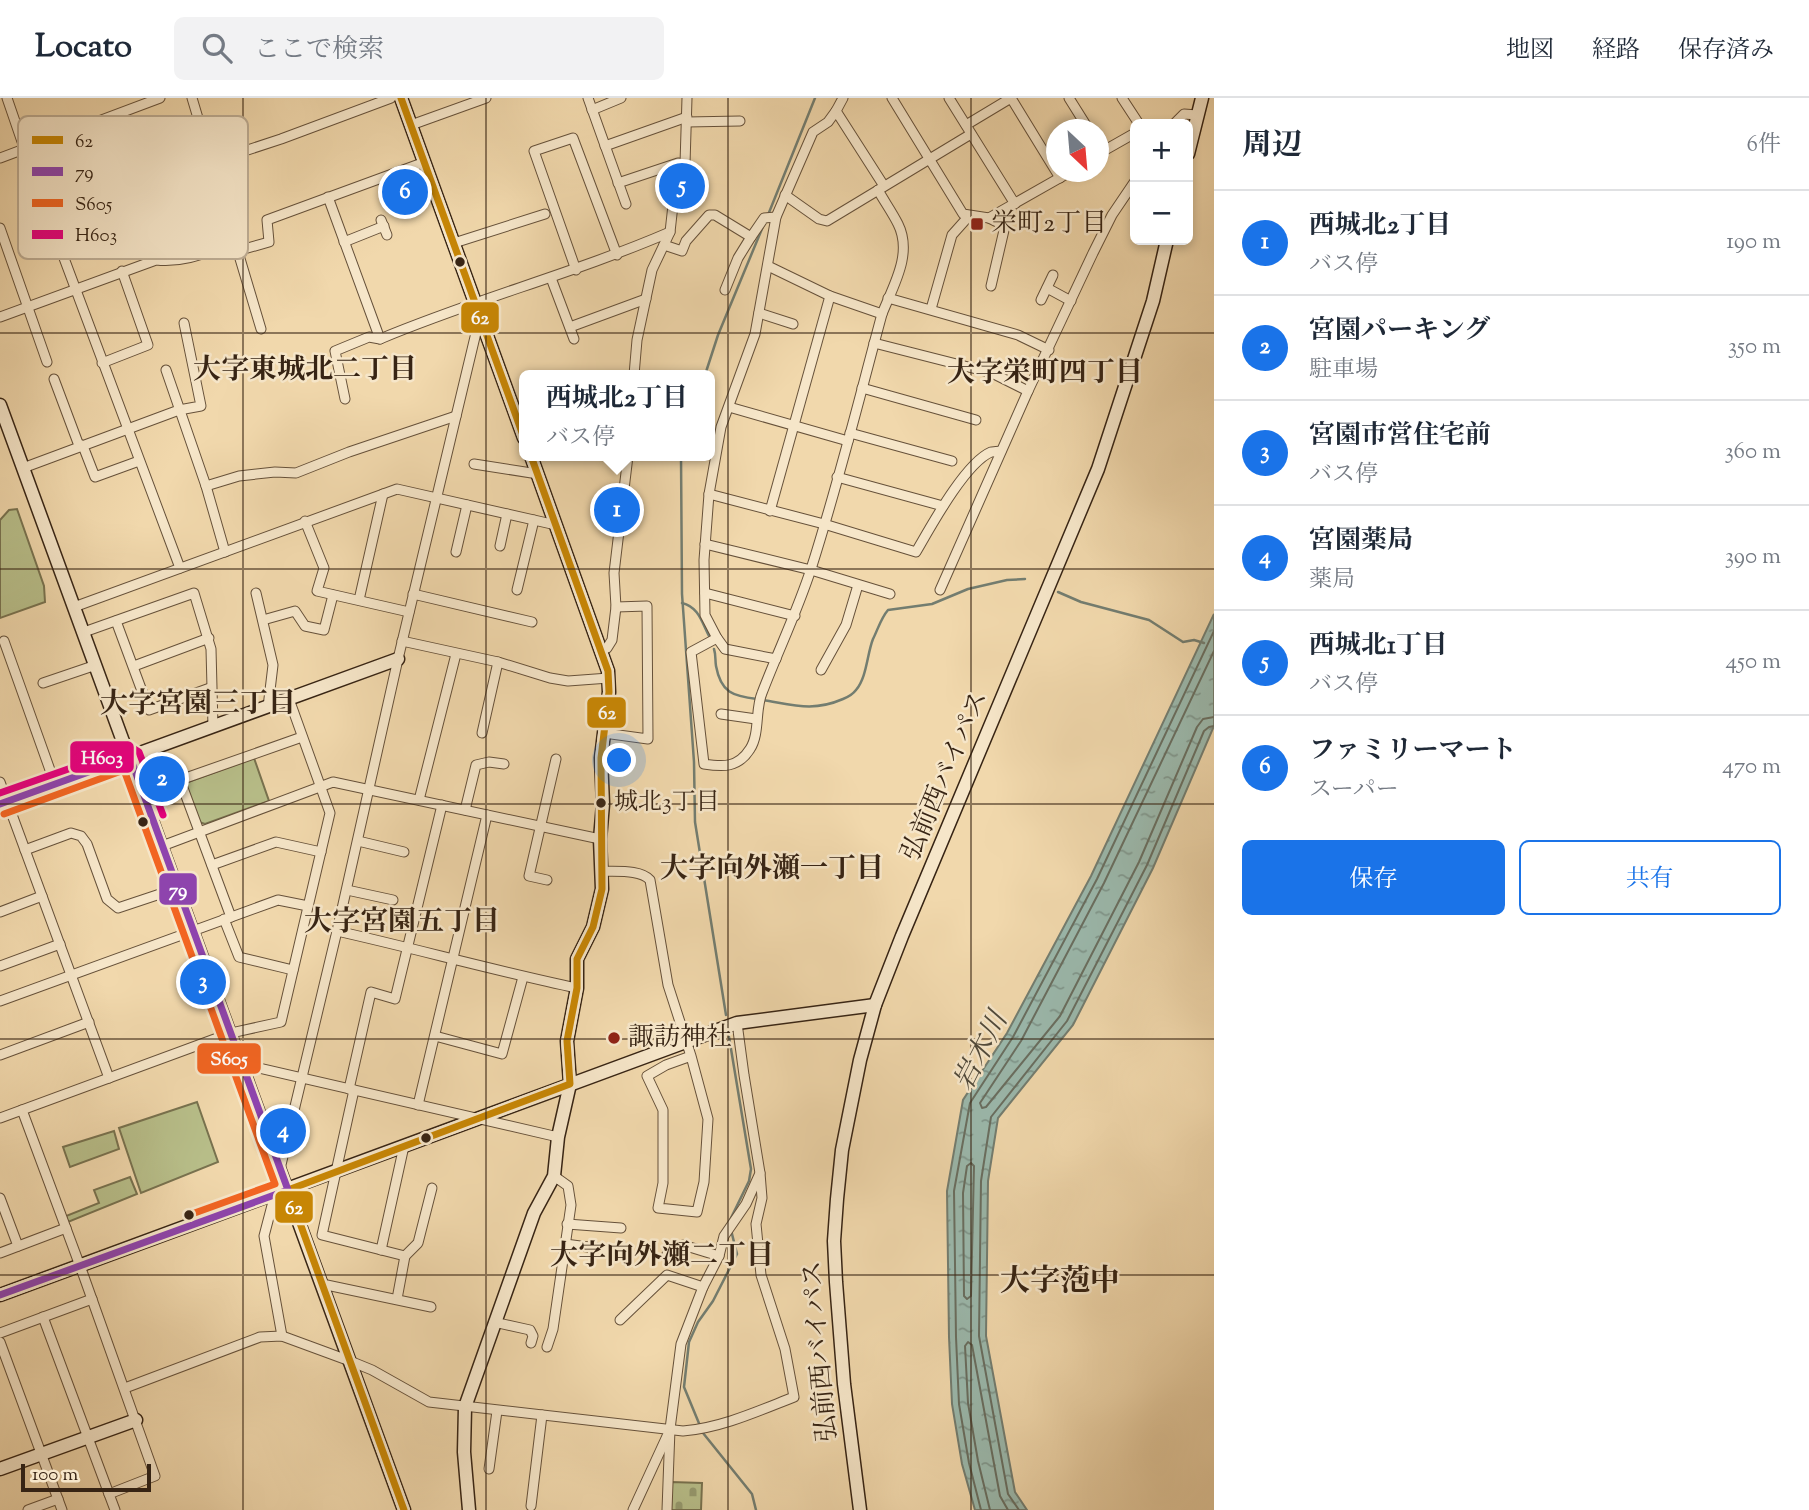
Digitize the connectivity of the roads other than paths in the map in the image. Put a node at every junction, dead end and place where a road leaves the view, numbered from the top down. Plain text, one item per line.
1 (7, 98) edge
2 (160, 98) edge
3 (192, 98) edge
4 (391, 98) edge
5 (401, 98) edge
6 (486, 98) edge
7 (588, 98) edge
8 (621, 98) edge
9 (687, 98) edge
10 (843, 98) edge
11 (891, 98) edge
12 (949, 98) edge
13 (1069, 98) edge
14 (1122, 98) edge
15 (1202, 98) edge
16 (149, 100) edge
17 (592, 110) junction
18 (836, 111) junction
19 (1197, 115) junction
20 (110, 116) edge
21 (197, 116) edge
22 (687, 119) junction
23 (1082, 119) edge
24 (1136, 119) edge
25 (1179, 119) edge
26 (740, 121) dead end
27 (411, 125) junction
28 (18, 127) edge
29 (968, 129) junction
30 (1193, 132) edge
31 (1130, 135) edge
32 (605, 146) junction
33 (1109, 146) edge
34 (248, 150) edge
35 (1046, 155) edge
36 (929, 159) junction
37 (425, 162) junction
38 (685, 164) junction
39 (1053, 182) edge
40 (1134, 182) edge
41 (618, 183) junction
42 (881, 188) junction
43 (785, 195) junction
44 (328, 197) junction
45 (626, 204) dead end
46 (1015, 204) junction
47 (545, 214) dead end
48 (969, 216) junction
49 (770, 217) junction
50 (989, 218) junction
51 (384, 227) dead end
52 (0, 228) edge
53 (670, 232) junction
54 (751, 236) junction
55 (344, 242) junction
56 (454, 243) junction
57 (248, 245) edge
58 (664, 245) junction
59 (1166, 245) edge
60 (617, 255) junction
61 (64, 259) edge
62 (190, 259) edge
63 (240, 259) edge
64 (768, 266) junction
65 (576, 270) junction
66 (122, 271) junction
67 (1053, 275) dead end
68 (551, 278) junction
69 (991, 286) dead end
70 (1047, 288) junction
71 (75, 289) junction
72 (725, 290) dead end
73 (830, 296) junction
74 (888, 298) junction
75 (646, 299) junction
76 (1041, 300) dead end
77 (1071, 301) junction
78 (27, 306) junction
79 (931, 309) junction
80 (478, 310) junction
81 (759, 313) junction
82 (882, 314) junction
83 (0, 317) edge
84 (184, 323) dead end
85 (793, 324) dead end
86 (570, 327) junction
87 (261, 329) dead end
88 (380, 339) junction
89 (574, 339) dead end
90 (874, 343) junction
91 (1049, 350) junction
92 (47, 362) dead end
93 (102, 363) junction
94 (166, 370) dead end
95 (635, 370) edge
96 (54, 379) dead end
97 (862, 388) junction
98 (1028, 391) junction
99 (345, 399) dead end
100 (0, 407) edge
101 (729, 407) junction
102 (179, 410) junction
103 (456, 416) junction
104 (976, 420) dead end
105 (519, 424) edge
106 (795, 426) junction
107 (127, 430) junction
108 (849, 437) junction
109 (83, 446) junction
110 (1002, 451) junction
111 (715, 460) edge
112 (139, 461) junction
113 (533, 461) edge
114 (627, 461) edge
115 (715, 461) edge
116 (952, 461) dead end
117 (474, 464) dead end
118 (23, 468) junction
119 (538, 474) junction
120 (837, 477) junction
121 (206, 486) junction
122 (383, 494) junction
123 (709, 494) junction
124 (436, 498) junction
125 (467, 505) junction
126 (943, 506) junction
127 (770, 511) junction
128 (507, 514) junction
129 (534, 520) junction
130 (305, 521) junction
131 (824, 524) junction
132 (556, 525) junction
133 (705, 544) junction
134 (500, 547) dead end
135 (225, 552) junction
136 (456, 552) dead end
137 (180, 568) junction
138 (811, 570) junction
139 (522, 585) dead end
140 (858, 585) junction
141 (940, 590) dead end
142 (256, 593) dead end
143 (705, 593) junction
144 (413, 594) junction
145 (890, 594) dead end
146 (333, 595) junction
147 (359, 600) junction
148 (74, 607) junction
149 (617, 607) junction
150 (409, 612) junction
151 (795, 616) junction
152 (263, 620) junction
153 (116, 621) junction
154 (532, 622) dead end
155 (84, 632) junction
156 (209, 638) junction
157 (717, 638) junction
158 (402, 640) junction
159 (4, 641) dead end
160 (601, 650) junction
161 (456, 654) junction
162 (398, 659) junction
163 (776, 659) junction
164 (498, 663) junction
165 (96, 666) junction
166 (134, 666) junction
167 (821, 670) dead end
168 (609, 678) junction
169 (43, 683) dead end
170 (210, 688) junction
171 (289, 699) junction
172 (268, 707) junction
173 (721, 714) dead end
174 (756, 719) junction
175 (213, 727) junction
176 (482, 733) dead end
177 (604, 733) junction
178 (302, 737) junction
179 (130, 757) junction
180 (556, 759) dead end
181 (504, 764) dead end
182 (0, 782) edge
183 (55, 784) junction
184 (320, 787) junction
185 (369, 789) junction
186 (419, 800) junction
187 (4, 803) edge
188 (442, 805) junction
189 (465, 810) junction
190 (487, 815) junction
191 (541, 827) junction
192 (199, 831) junction
193 (600, 839) junction
194 (358, 841) junction
195 (162, 846) junction
196 (25, 850) junction
197 (321, 852) junction
198 (404, 852) dead end
199 (212, 865) junction
200 (601, 871) junction
201 (547, 880) dead end
202 (178, 888) junction
203 (346, 890) junction
204 (42, 896) junction
205 (393, 900) dead end
206 (308, 906) junction
207 (0, 912) edge
208 (227, 918) junction
209 (193, 931) junction
210 (337, 931) junction
211 (60, 944) junction
212 (409, 947) junction
213 (454, 961) junction
214 (0, 965) edge
215 (293, 970) junction
216 (71, 975) junction
217 (523, 977) junction
218 (577, 988) junction
219 (0, 1001) edge
220 (875, 1005) junction
221 (89, 1022) junction
222 (737, 1023) junction
223 (231, 1033) junction
224 (435, 1036) junction
225 (685, 1041) junction
226 (0, 1055) edge
227 (691, 1056) junction
228 (242, 1064) junction
229 (109, 1078) junction
230 (301, 1078) junction
231 (570, 1084) junction
232 (351, 1090) junction
233 (418, 1105) junction
234 (22, 1110) junction
235 (0, 1118) edge
236 (478, 1118) junction
237 (558, 1137) junction
238 (404, 1146) junction
239 (279, 1168) junction
240 (336, 1171) junction
241 (760, 1173) junction
242 (554, 1176) junction
243 (432, 1188) dead end
244 (288, 1189) junction
245 (275, 1194) junction
246 (0, 1198) edge
247 (567, 1224) junction
248 (66, 1228) junction
249 (621, 1228) dead end
250 (565, 1244) junction
251 (18, 1246) junction
252 (381, 1250) junction
253 (619, 1251) dead end
254 (0, 1253) edge
255 (667, 1254) dead end
256 (405, 1256) junction
257 (719, 1256) junction
258 (80, 1266) junction
259 (322, 1284) junction
260 (703, 1287) junction
261 (0, 1295) edge
262 (92, 1299) junction
263 (397, 1299) junction
264 (431, 1307) dead end
265 (43, 1317) junction
266 (620, 1320) dead end
267 (495, 1322) junction
268 (0, 1333) edge
269 (282, 1336) junction
270 (0, 1342) edge
271 (531, 1343) dead end
272 (547, 1347) dead end
273 (350, 1361) junction
274 (125, 1388) junction
275 (465, 1408) junction
276 (497, 1411) junction
277 (542, 1415) junction
278 (136, 1420) junction
279 (670, 1429) junction
280 (88, 1437) junction
281 (43, 1454) junction
282 (0, 1469) edge
283 (489, 1469) dead end
284 (109, 1494) junction
285 (58, 1499) junction
286 (531, 1506) dead end
287 (28, 1510) edge
288 (62, 1510) edge
289 (115, 1510) edge
290 (404, 1510) edge
291 (469, 1510) edge
292 (633, 1510) edge
293 (667, 1510) edge
294 (860, 1510) edge

1 - 28 street
2 - 16 street
3 - 21 street
4 - 34 street
5 - 27 street
6 - 27 street
7 - 17 street
8 - 17 street
9 - 22 street
10 - 18 street
11 - 36 street
12 - 29 street
13 - 23 street
14 - 24 street
15 - 19 street
16 - 20 street
17 - 32 street
18 - 42 street
18 - 43 street
19 - 25 street
19 - 30 street
22 - 26 street
22 - 32 street
22 - 38 street
27 - 37 street
29 - 35 street
29 - 36 street
29 - 46 street
31 - 33 street
32 - 41 street
36 - 42 street
36 - 48 street
37 - 44 street
37 - 56 street
38 - 41 street
38 - 53 street
39 - 46 street
40 - 77 street
41 - 45 street
42 - 43 street
42 - 74 street
43 - 49 street
44 - 55 street
44 - 57 street
46 - 50 street
47 - 56 street
48 - 50 street
48 - 79 street
49 - 54 street
49 - 64 street
50 - 69 street
51 - 55 street
52 - 78 street
53 - 58 street
53 - 60 street
54 - 58 street
54 - 72 street
55 - 88 street
56 - 80 street
58 - 75 street
59 - 220 street, 弘前西バイパス
60 - 65 street
60 - 65 street
61 - 71 street
62 - 66 street
63 - 87 street
64 - 73 street
64 - 81 street
65 - 68 street
66 - 71 street
66 - 93 street
67 - 70 street
68 - 80 street
68 - 86 street
70 - 76 street
70 - 77 street
71 - 78 street
71 - 93 street
73 - 82 street
73 - 106 street
74 - 79 street
74 - 82 street
75 - 86 street
75 - 95 street
77 - 91 street
78 - 83 street
78 - 92 street
79 - 91 street
80 - 88 street
80 - 103 street
80 - 105 street
81 - 85 street
81 - 101 street
82 - 90 street
84 - 102 street
86 - 89 street
88 - 99 street
90 - 97 street
90 - 98 street
91 - 98 street
93 - 107 street
94 - 102 street
96 - 109 street
97 - 104 street
97 - 108 street
98 - 110 street
100 - 118 street
101 - 106 street
101 - 111 street
102 - 107 street
102 - 121 street
103 - 121 street
103 - 124 street
106 - 108 street
106 - 127 street
107 - 109 street
107 - 112 street
108 - 116 street
108 - 120 street
109 - 112 street
109 - 118 street
110 - 126 street
110 - 141 street
112 - 137 street
113 - 119 street
114 - 149 street
115 - 123 street
117 - 119 street
118 - 148 street
119 - 132 street
120 - 126 street
120 - 131 street
121 - 135 street
122 - 124 street
122 - 130 street
122 - 147 street
123 - 127 street
123 - 133 street
124 - 125 street
124 - 144 street
125 - 128 street
125 - 136 street
126 - 131 street
127 - 131 street
128 - 129 street
128 - 134 street
129 - 132 street
129 - 139 street
130 - 135 street
130 - 146 street
131 - 138 street
132 - 160 street
133 - 138 street
133 - 143 street
135 - 137 street
137 - 148 street
138 - 140 street
138 - 151 street
140 - 145 street
140 - 167 street
142 - 152 street
143 - 151 street
143 - 157 street
144 - 150 street
144 - 154 street
146 - 147 street
146 - 152 street
147 - 150 street
148 - 155 street
149 - 160 street
149 - 177 street
150 - 158 street
151 - 163 street
152 - 172 street
153 - 155 street
153 - 156 street
153 - 166 street
155 - 165 street
156 - 166 street
156 - 170 street
157 - 163 street
157 - 174 street
158 - 161 street
158 - 162 street
159 - 183 street
160 - 168 street
161 - 164 street
161 - 186 street
162 - 171 street
162 - 185 street
163 - 174 street
164 - 168 street
164 - 176 street
165 - 169 street
165 - 179 street
166 - 170 street
168 - 177 street
170 - 175 street
171 - 172 street
171 - 178 street
172 - 175 street
173 - 174 street
175 - 179 street
177 - 193 street
178 - 184 street
178 - 192 street
179 - 183 street
179 - 195 street
180 - 191 street
181 - 189 street
182 - 187 street
183 - 187 street
184 - 185 street
184 - 192 street
184 - 197 street
185 - 186 street
185 - 194 street
186 - 188 street
187 - 196 street
188 - 189 street
188 - 212 street
189 - 190 street
190 - 191 street
190 - 213 street
191 - 193 street
191 - 201 street
192 - 195 street
192 - 199 street
193 - 200 street
194 - 198 street
194 - 203 street
195 - 202 street
196 - 202 street
196 - 204 street
197 - 199 street
197 - 206 street
199 - 208 street
200 - 218 street
200 - 225 street
202 - 209 street
203 - 205 street
203 - 210 street
204 - 207 street
204 - 211 street
206 - 208 street
206 - 215 street
208 - 209 street
208 - 215 street
209 - 216 street
209 - 223 street
210 - 212 street
210 - 230 street
211 - 214 street
211 - 216 street
212 - 213 street
212 - 232 street
213 - 217 street
213 - 224 street
215 - 223 street
216 - 219 street
216 - 221 street
217 - 218 street
217 - 224 street
218 - 231 street
220 - 222 street
220 - 294 street, 弘前西バイパス
221 - 226 street
221 - 229 street
222 - 225 street
222 - 241 street
223 - 228 street
223 - 229 street
224 - 233 street
225 - 227 street
225 - 231 street
227 - 227 street
228 - 230 street
228 - 239 street
229 - 234 street
230 - 232 street
230 - 239 street
231 - 236 street
231 - 237 street
232 - 233 street
232 - 240 street
233 - 236 street
234 - 235 street
234 - 248 street
236 - 237 street
236 - 238 street
237 - 242 street
238 - 240 street
238 - 252 street
239 - 244 street
240 - 244 street
240 - 252 street
241 - 257 street
241 - 279 street
242 - 247 street
242 - 267 street
243 - 256 street
244 - 245 street
244 - 259 street
245 - 258 street
245 - 269 street
246 - 251 street
247 - 249 street
247 - 250 street
248 - 251 street
248 - 258 street
250 - 253 street
250 - 272 street
251 - 254 street
252 - 256 street
255 - 257 street
256 - 263 street
257 - 260 street
258 - 261 street
258 - 262 street
259 - 263 street
259 - 273 street
260 - 266 street
260 - 279 street
262 - 265 street
262 - 274 street
263 - 264 street
265 - 268 street
265 - 280 street
267 - 271 street
267 - 275 street
269 - 273 street
269 - 274 street
270 - 281 street
273 - 275 street
273 - 290 street
274 - 278 street
275 - 276 street
275 - 291 street
276 - 277 street
276 - 283 street
277 - 279 street
277 - 286 street
278 - 280 street
278 - 284 street
279 - 292 street
279 - 293 street
280 - 281 street
280 - 284 street
281 - 282 street
281 - 285 street
284 - 289 street
285 - 287 street
285 - 288 street

